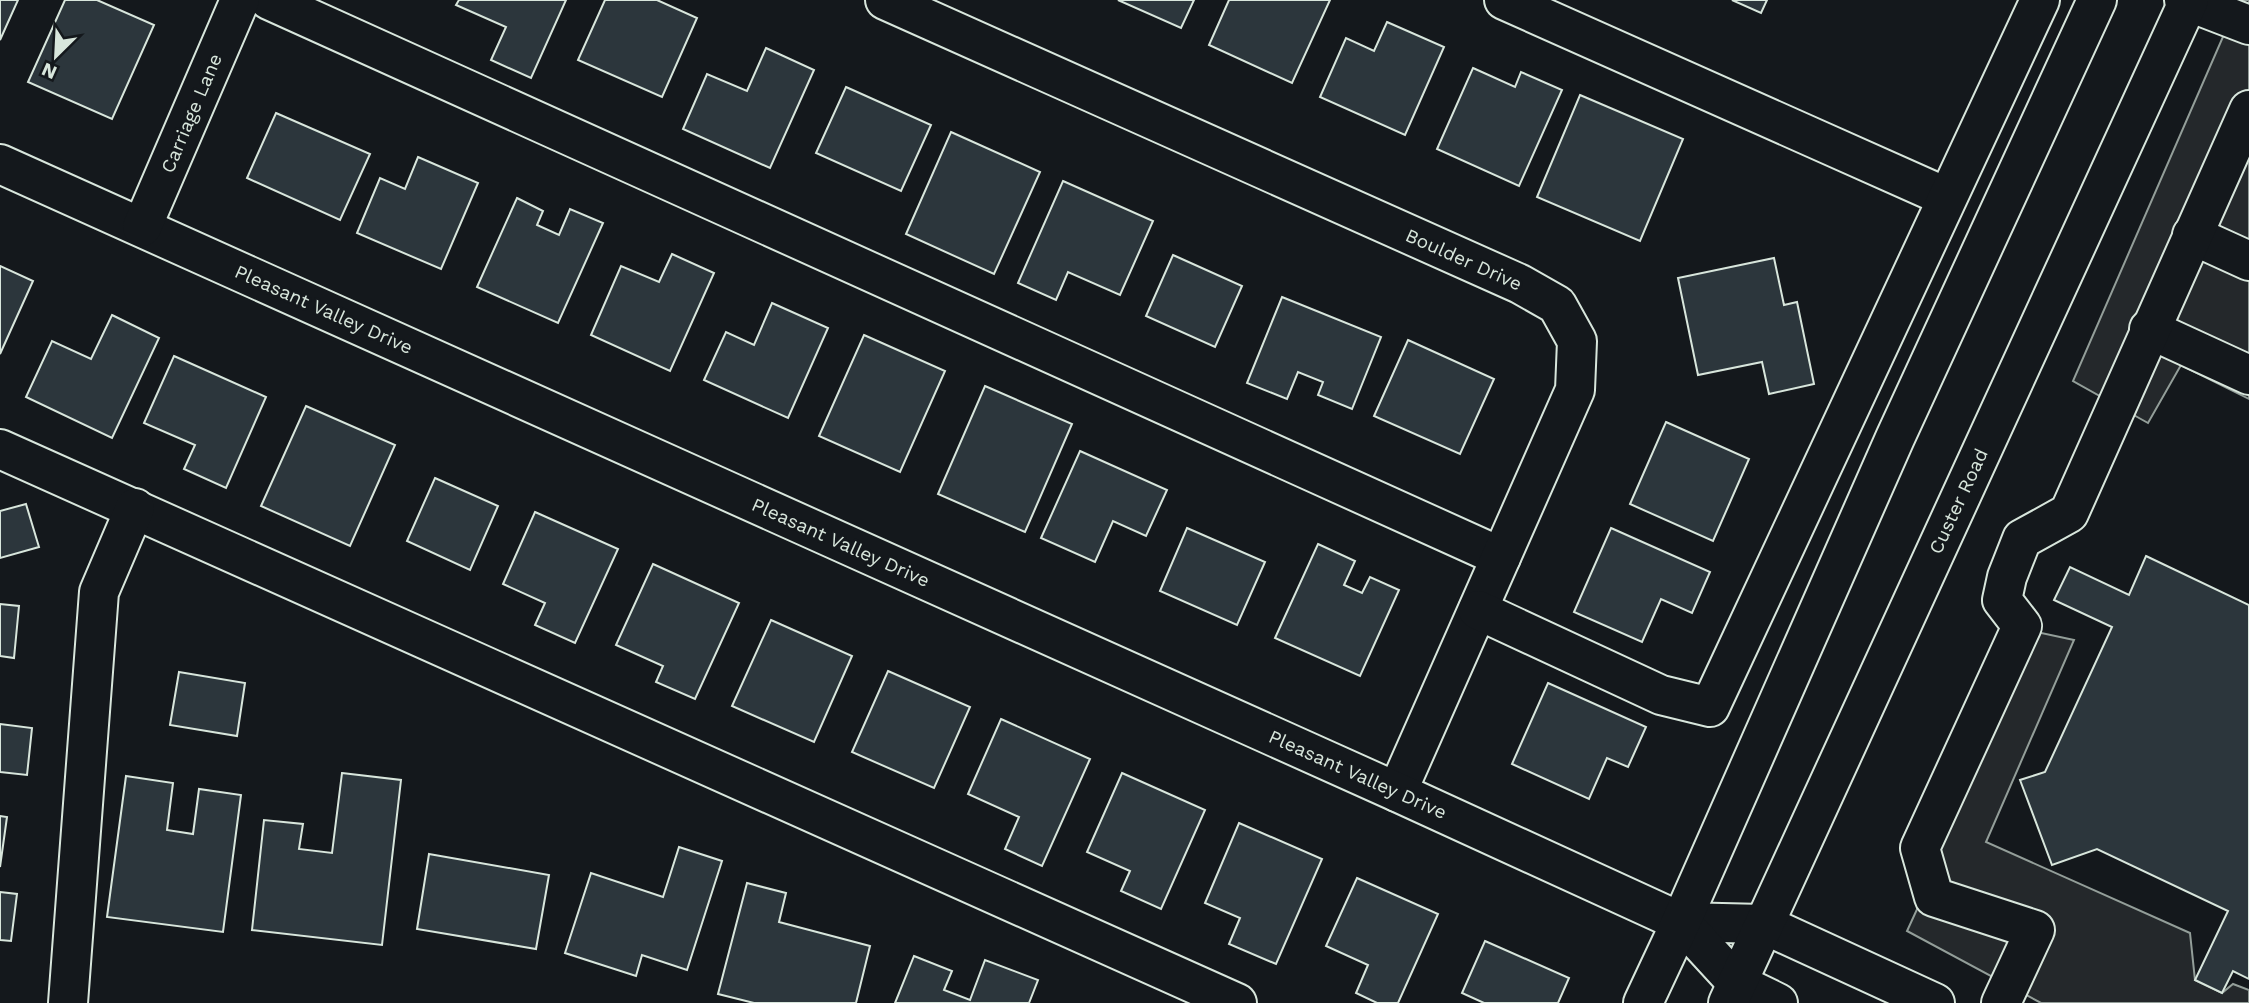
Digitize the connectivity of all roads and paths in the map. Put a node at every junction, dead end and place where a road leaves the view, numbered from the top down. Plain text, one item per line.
1 (240, 0) edge
2 (269, 0) edge
3 (885, 0) edge
4 (1504, 0) edge
5 (2040, 0) edge
6 (2096, 0) edge
7 (2187, 1) edge
8 (2249, 25) edge
9 (2245, 130) edge
10 (0, 164) edge
11 (1946, 197) junction
12 (142, 227) junction
13 (2192, 235) junction
14 (2249, 261) edge
15 (2149, 329) junction
16 (2249, 374) edge
17 (0, 449) edge
18 (135, 508) junction
19 (1501, 557) junction
20 (1478, 610) junction
21 (1397, 792) junction
22 (1681, 922) junction
23 (1763, 924) junction
24 (1732, 993) edge
25 (68, 1003) edge
26 (1237, 1003) edge
27 (1643, 1003) edge
28 (1778, 1003) edge
29 (1935, 1003) edge
30 (2001, 1003) edge

1 - 12 street, Carriage Lane
2 - 19 street
3 - 19 street, Boulder Drive
4 - 11 street
5 - 11 street
6 - 22 street
7 - 8 street
7 - 23 street, Custer Road
9 - 13 street
10 - 12 street, Pleasant Valley Drive
11 - 20 street
12 - 21 street, Pleasant Valley Drive
13 - 14 street
13 - 15 street
15 - 16 street
15 - 30 street
17 - 18 street
18 - 25 street
18 - 26 street
19 - 20 street, Boulder Drive
20 - 21 street, Boulder Drive
21 - 22 street, Pleasant Valley Drive
22 - 23 street, Pleasant Valley Drive
22 - 24 street, Pleasant Valley Drive
22 - 27 street
23 - 24 street, Custer Road
23 - 29 street, Pleasant Valley Drive
24 - 28 street, Pleasant Valley Drive

